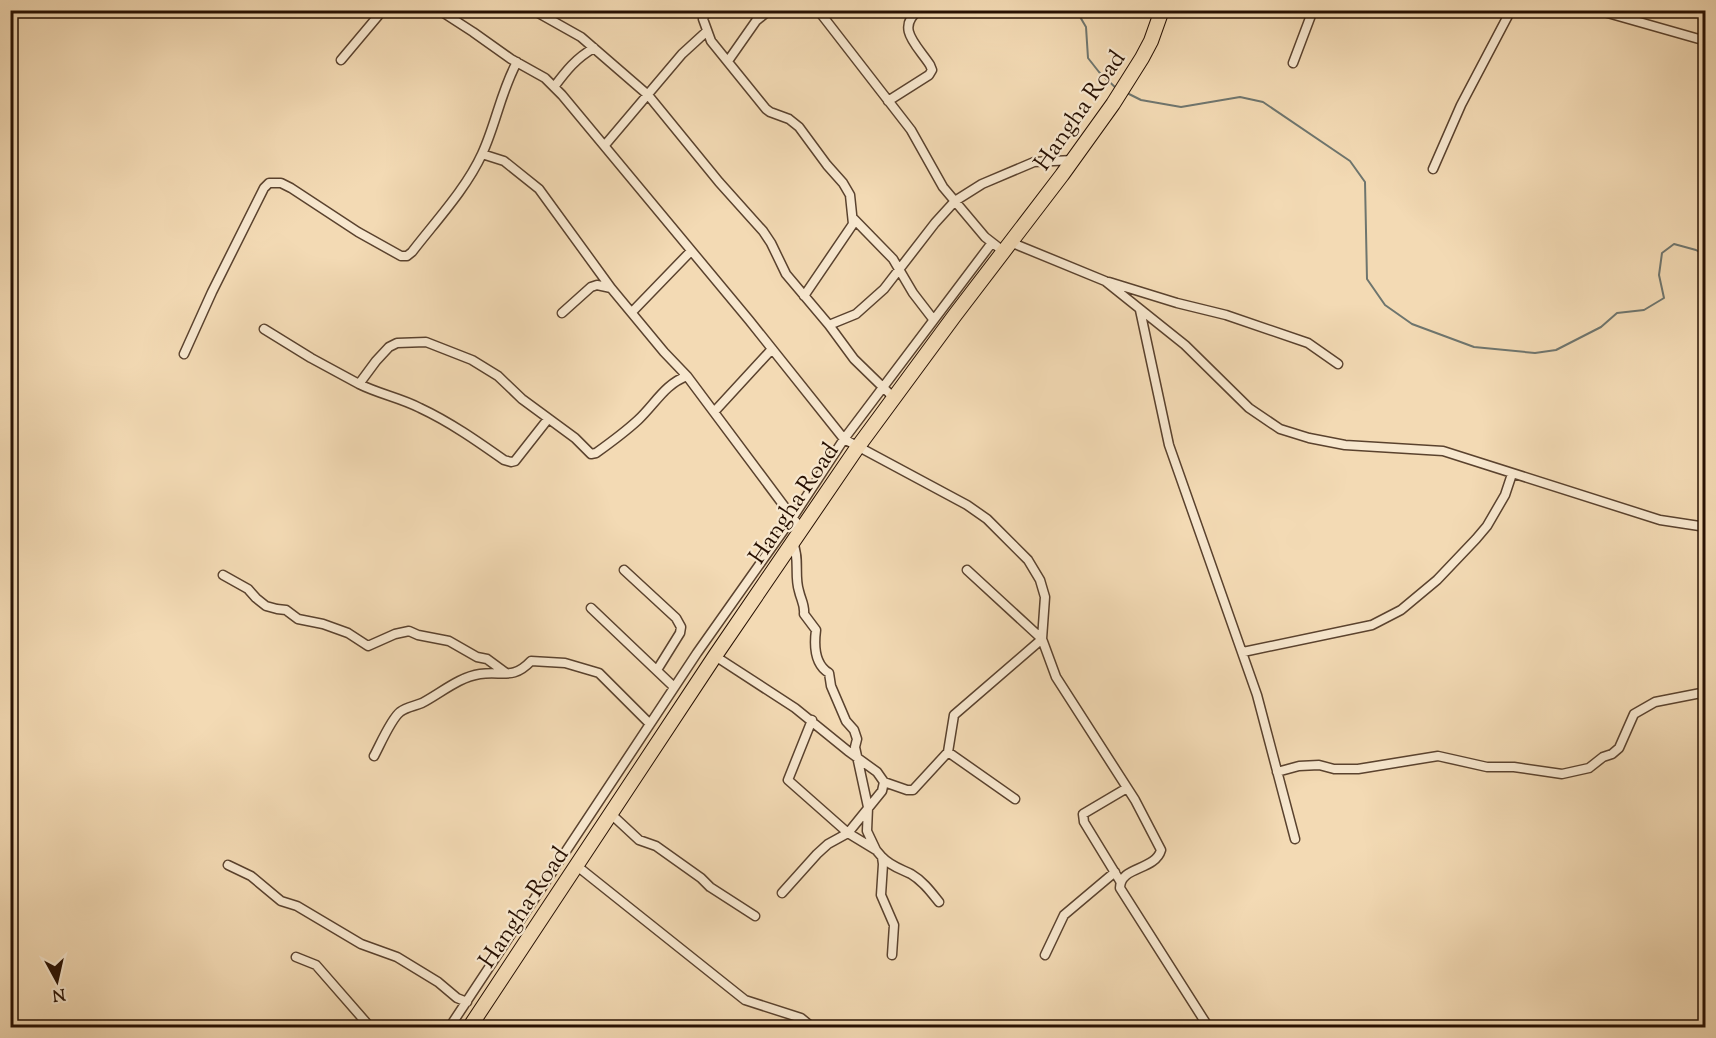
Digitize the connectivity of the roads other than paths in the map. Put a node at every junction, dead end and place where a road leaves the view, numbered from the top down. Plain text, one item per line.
1 (383, 10) edge
2 (439, 10) edge
3 (533, 10) edge
4 (707, 10) edge
5 (818, 10) edge
6 (919, 10) edge
7 (1162, 10) edge
8 (1313, 10) edge
9 (1510, 10) edge
10 (1597, 10) edge
11 (767, 12) dead end
12 (706, 32) junction
13 (1706, 41) edge
14 (594, 48) junction
15 (341, 60) dead end
16 (728, 61) junction
17 (517, 62) junction
18 (1293, 63) dead end
19 (554, 87) junction
20 (648, 95) junction
21 (888, 101) junction
22 (605, 145) junction
23 (482, 154) junction
24 (1073, 160) junction
25 (1433, 169) dead end
26 (955, 201) junction
27 (854, 219) junction
28 (1001, 246) junction
29 (692, 251) junction
30 (899, 270) junction
31 (1105, 281) junction
32 (611, 288) junction
33 (804, 296) junction
34 (1140, 310) junction
35 (632, 312) junction
36 (562, 313) dead end
37 (933, 319) junction
38 (829, 324) junction
39 (264, 329) dead end
40 (772, 349) junction
41 (184, 354) dead end
42 (1338, 364) dead end
43 (687, 375) junction
44 (359, 384) junction
45 (889, 393) junction
46 (714, 412) junction
47 (548, 419) junction
48 (844, 439) junction
49 (857, 447) junction
50 (1512, 474) junction
51 (793, 517) junction
52 (1706, 527) edge
53 (802, 530) junction
54 (793, 543) junction
55 (624, 570) dead end
56 (967, 570) dead end
57 (223, 575) dead end
58 (591, 608) dead end
59 (1042, 639) junction
60 (1243, 652) junction
61 (716, 656) junction
62 (657, 670) junction
63 (508, 675) junction
64 (674, 687) junction
65 (1706, 692) edge
66 (812, 720) junction
67 (650, 724) junction
68 (948, 752) junction
69 (374, 756) dead end
70 (858, 759) junction
71 (1276, 772) junction
72 (884, 782) junction
73 (1127, 788) junction
74 (1015, 799) dead end
75 (868, 807) junction
76 (611, 814) junction
77 (848, 833) junction
78 (1295, 839) dead end
79 (879, 854) junction
80 (228, 865) dead end
81 (577, 866) junction
82 (1114, 872) junction
83 (1120, 881) junction
84 (782, 893) dead end
85 (939, 902) dead end
86 (755, 916) dead end
87 (892, 955) dead end
88 (1045, 955) dead end
89 (296, 957) dead end
90 (467, 1002) junction
91 (371, 1028) edge
92 (449, 1028) edge
93 (469, 1028) edge
94 (813, 1028) edge
95 (1209, 1028) edge

1 - 15 street
2 - 17 street
3 - 14 street
4 - 12 street
5 - 21 street
6 - 21 street
7 - 24 highway, Hangha Road
8 - 18 street
9 - 25 street
10 - 13 street
11 - 16 street
12 - 16 street
12 - 20 street
14 - 19 street
14 - 20 street
16 - 27 street
17 - 19 street
17 - 23 street
19 - 22 street
20 - 22 street
20 - 33 street
21 - 26 street
22 - 29 street
23 - 32 street
23 - 41 street
24 - 26 street
24 - 28 highway, Hangha Road
26 - 28 street
26 - 30 street
27 - 30 street
27 - 33 street
28 - 31 street
28 - 37 street
28 - 45 highway, Hangha Road
29 - 35 street
29 - 40 street
30 - 37 street
30 - 38 street
31 - 34 street
31 - 42 street
32 - 35 street
32 - 36 street
33 - 38 street
34 - 50 street
34 - 60 street
35 - 43 street
37 - 45 street
38 - 45 street
39 - 44 street
40 - 46 street
40 - 48 street
43 - 46 street
43 - 47 street
44 - 47 street
44 - 47 street
45 - 48 street
45 - 49 highway, Hangha Road
46 - 51 street
48 - 49 street
48 - 51 street
49 - 53 highway, Hangha Road
49 - 59 street
50 - 52 street
50 - 60 street
51 - 53 street
51 - 64 street
53 - 54 highway, Hangha Road
54 - 61 highway, Hangha Road
54 - 70 street
55 - 62 street
56 - 59 street
57 - 63 street
58 - 62 street
59 - 68 street
59 - 73 street
60 - 71 street
61 - 66 street
61 - 76 highway, Hangha Road
62 - 64 street
63 - 67 street
63 - 69 street
64 - 67 street
65 - 71 street
66 - 70 street
66 - 77 street
67 - 90 street
68 - 72 street
68 - 74 street
70 - 72 street
70 - 75 street
71 - 78 street
72 - 75 street
73 - 82 street
73 - 83 street
75 - 77 street
75 - 79 street
76 - 81 highway, Hangha Road
76 - 86 street
77 - 79 street
77 - 84 street
79 - 85 street
79 - 87 street
80 - 90 street
81 - 93 highway, Hangha Road
81 - 94 street
82 - 83 street
82 - 88 street
83 - 95 street
89 - 91 street
90 - 92 street

